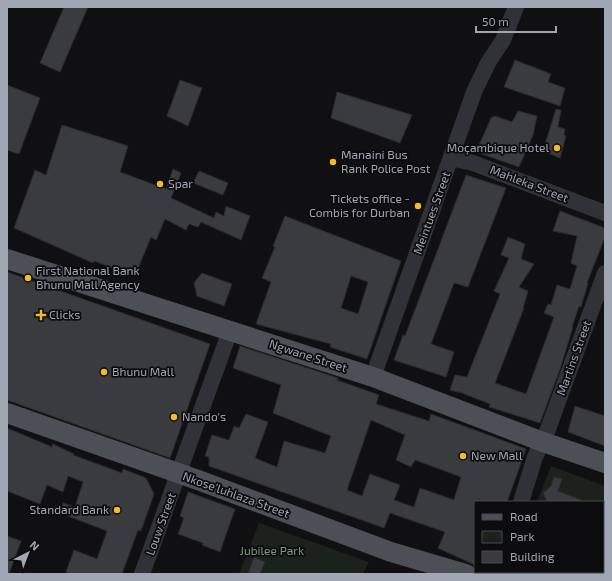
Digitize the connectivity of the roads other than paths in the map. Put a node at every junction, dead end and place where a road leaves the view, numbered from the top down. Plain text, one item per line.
1 (516, 7) edge
2 (451, 158) junction
3 (605, 213) edge
4 (7, 259) edge
5 (605, 273) edge
6 (230, 331) junction
7 (373, 377) junction
8 (7, 414) edge
9 (543, 442) junction
10 (605, 463) edge
11 (179, 474) junction
12 (521, 501) edge
13 (142, 574) edge
14 (466, 574) edge

1 - 2 street, Meintues Street
2 - 3 street, Mahleka Street
2 - 7 street, Meintues Street
4 - 6 main road, Ngwane Street
5 - 9 street, Martins Street
6 - 7 main road, Ngwane Street
6 - 11 street, Louw Street
7 - 9 main road, Ngwane Street
8 - 11 main road, Nkose'luhlaza Street
9 - 10 main road, Ngwane Street
9 - 12 street, Martins Street
11 - 13 street, Louw Street
11 - 14 main road, Nkose'luhlaza Street

